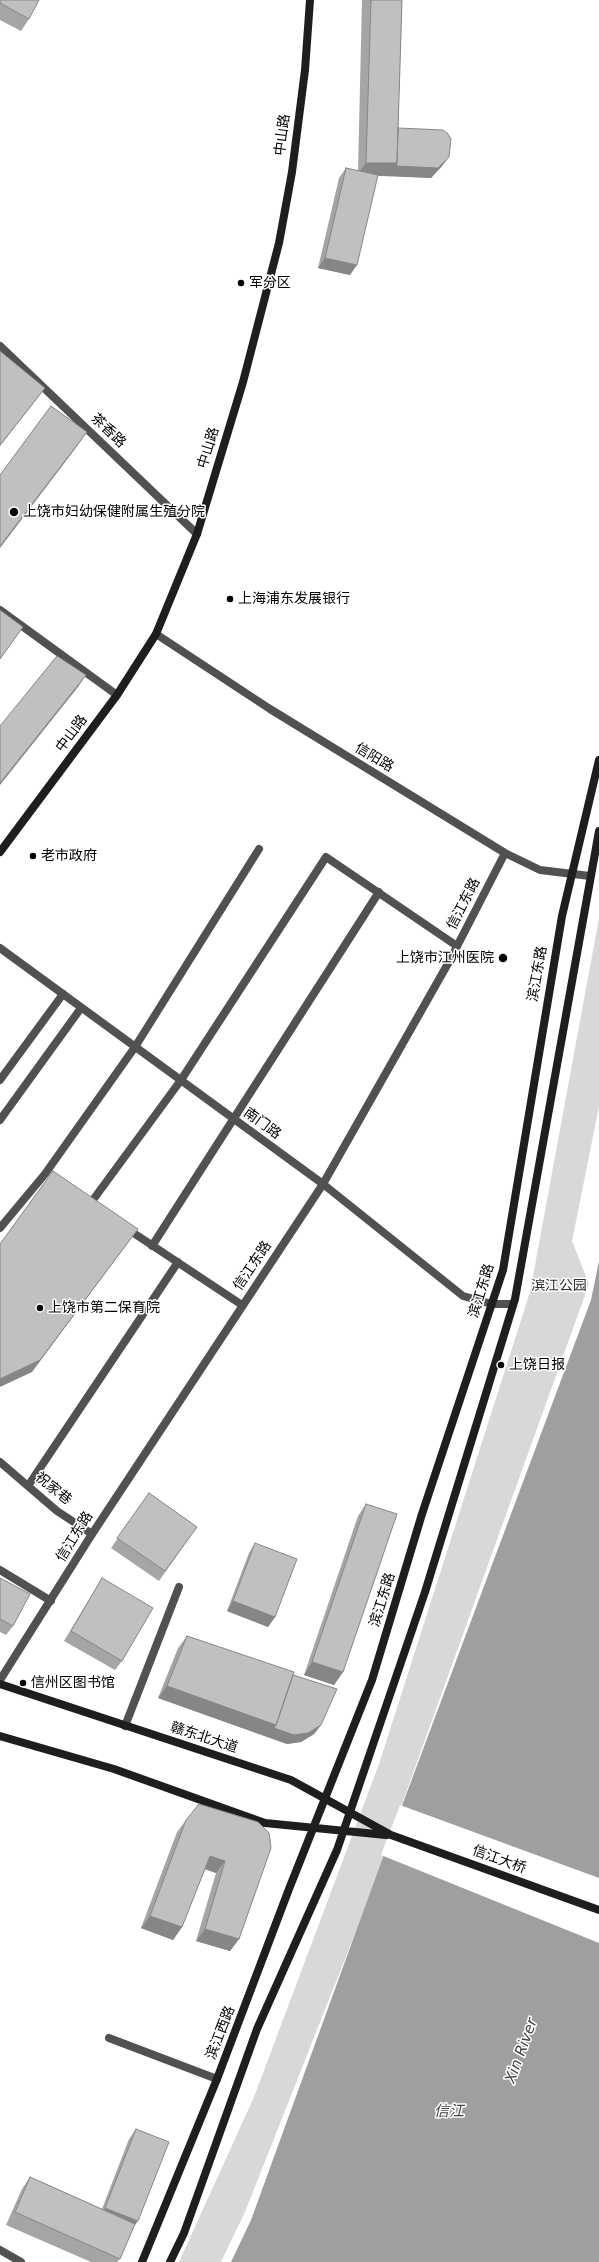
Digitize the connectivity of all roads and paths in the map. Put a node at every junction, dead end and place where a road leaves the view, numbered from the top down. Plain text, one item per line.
1 (310, 0) edge
2 (0, 346) edge
3 (197, 534) junction
4 (0, 610) edge
5 (156, 634) junction
6 (117, 695) junction
7 (599, 760) edge
8 (599, 831) edge
9 (259, 849) dead end
10 (0, 852) edge
11 (505, 853) junction
12 (572, 874) junction
13 (590, 876) junction
14 (379, 892) junction
15 (457, 946) junction
16 (0, 948) edge
17 (63, 994) junction
18 (81, 1008) junction
19 (135, 1047) junction
20 (0, 1080) edge
21 (181, 1080) junction
22 (232, 1118) junction
23 (0, 1120) edge
24 (323, 1184) junction
25 (90, 1204) edge
26 (122, 1225) edge
27 (0, 1228) edge
28 (152, 1246) junction
29 (178, 1262) junction
30 (492, 1304) junction
31 (513, 1304) junction
32 (242, 1305) junction
33 (0, 1462) edge
34 (28, 1486) junction
35 (92, 1534) junction
36 (0, 1570) edge
37 (179, 1587) dead end
38 (51, 1601) junction
39 (0, 1680) edge
40 (0, 1684) edge
41 (125, 1726) junction
42 (0, 1736) edge
43 (325, 1799) junction
44 (320, 1811) joint
45 (349, 1817) junction
46 (313, 1828) junction
47 (344, 1831) junction
48 (391, 1835) junction
49 (599, 1910) edge
50 (109, 2038) dead end
51 (217, 2079) junction
52 (0, 2250) edge
53 (21, 2262) edge
54 (142, 2262) edge
55 (170, 2262) edge

1 - 3 main road, 中山路
2 - 3 street, 茶香路
3 - 5 main road, 中山路
4 - 6 street
5 - 6 main road, 中山路
5 - 11 street, 信阳路
6 - 10 main road, 中山路
7 - 12 main road, 滨江东路
8 - 13 main road
9 - 19 street
11 - 12 street, 信阳路
11 - 15 street, 信江东路
12 - 13 street, 信阳路
12 - 30 main road, 滨江东路
13 - 31 main road
14 - 15 street
14 - 21 street
14 - 22 street
15 - 24 street, 信江东路
16 - 17 street, 南门路
17 - 18 street, 南门路
17 - 20 street
18 - 19 street, 南门路
18 - 23 street
19 - 21 street, 南门路
19 - 27 street
21 - 22 street, 南门路
21 - 25 street
22 - 24 street, 南门路
22 - 28 street
24 - 30 street, 南门路
24 - 32 street, 信江东路
26 - 28 street
28 - 29 street
29 - 32 street
29 - 34 street
30 - 31 street, 南门路
30 - 43 main road, 滨江东路
31 - 45 main road
32 - 35 street, 信江东路
33 - 34 street, 祝家巷
34 - 35 street, 祝家巷
35 - 38 street, 信江东路
36 - 38 street
37 - 41 street
38 - 39 street, 信江东路
40 - 41 main road, 赣东北大道
41 - 43 main road, 赣东北大道
42 - 46 main road
43 - 44 main road, 滨江东路
43 - 45 main road, 赣东北大道
44 - 46 main road, 滨江西路
45 - 47 main road
45 - 48 main road, 赣东北大道
46 - 47 main road
46 - 51 main road, 滨江西路
47 - 48 main road
47 - 55 main road
48 - 49 main road, 信江大桥
50 - 51 street
51 - 54 main road, 滨江西路
52 - 53 street

